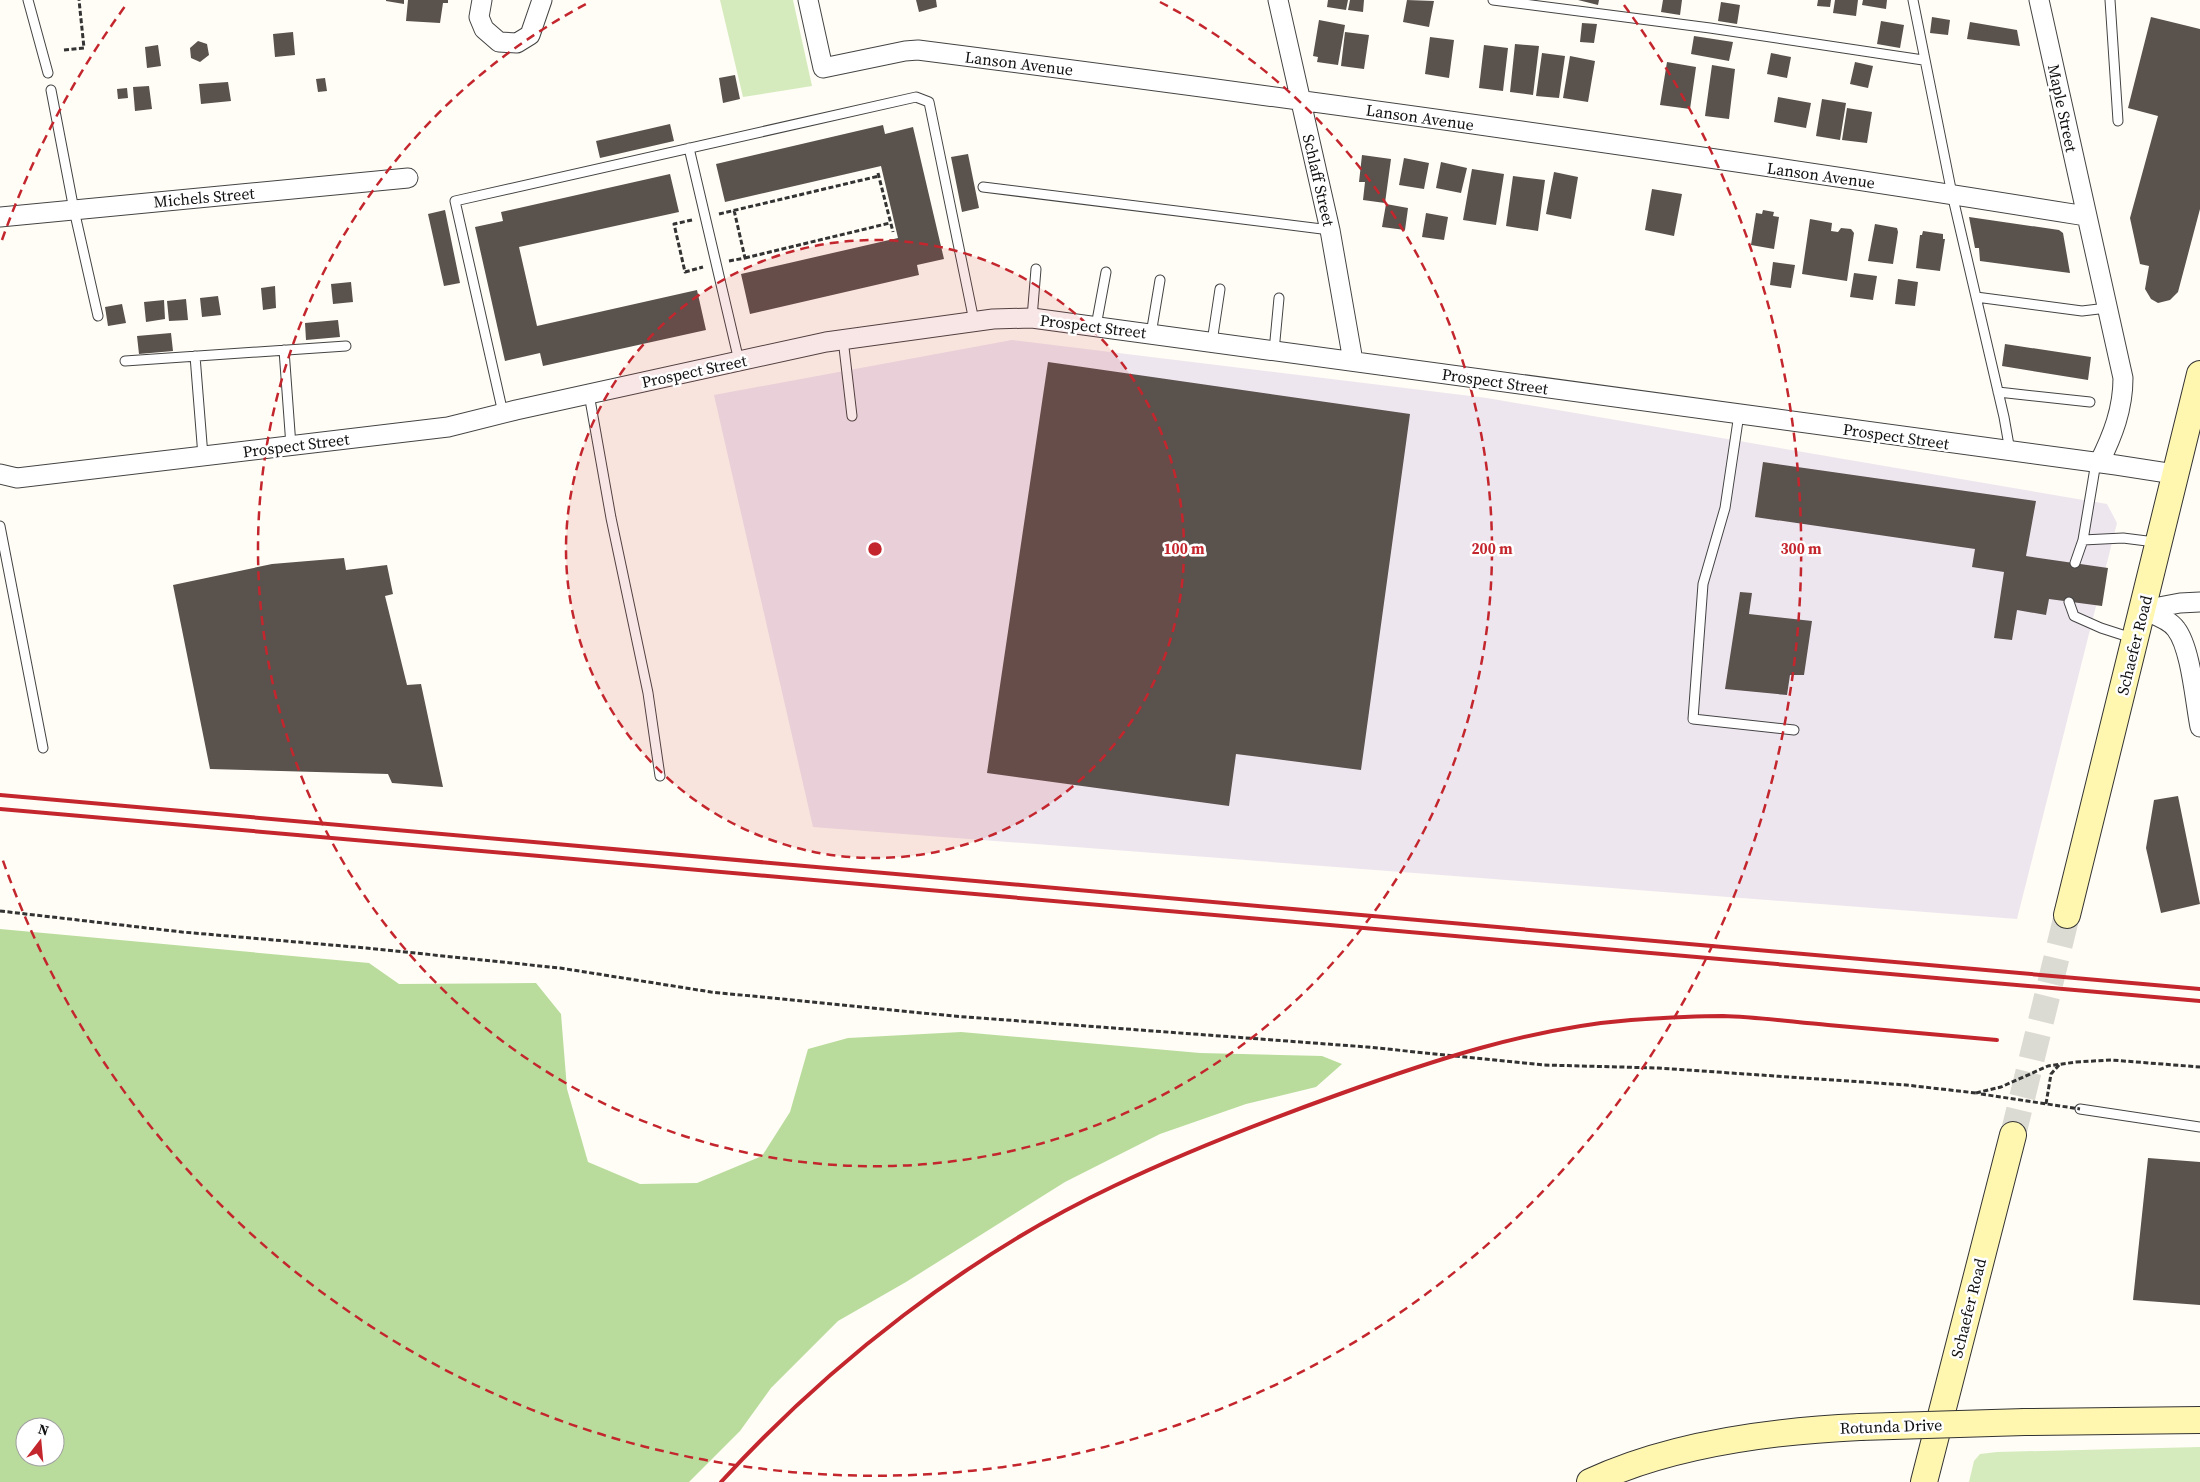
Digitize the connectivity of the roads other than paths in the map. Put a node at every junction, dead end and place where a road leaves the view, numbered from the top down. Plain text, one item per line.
1 (28, 0) edge
2 (482, 0) edge
3 (542, 0) edge
4 (808, 0) edge
5 (1278, 0) edge
6 (1493, 0) edge
7 (1913, 0) edge
8 (2039, 0) edge
9 (2110, 0) edge
10 (1924, 60) junction
11 (48, 73) dead end
12 (51, 90) dead end
13 (1301, 99) junction
14 (2118, 121) dead end
15 (689, 148) junction
16 (408, 178) dead end
17 (983, 187) dead end
18 (1952, 194) junction
19 (74, 210) junction
20 (0, 216) edge
21 (2086, 216) junction
22 (1330, 230) junction
23 (1036, 268) dead end
24 (1106, 272) dead end
25 (1160, 280) dead end
26 (1220, 289) dead end
27 (1976, 297) junction
28 (1279, 298) dead end
29 (2108, 308) junction
30 (98, 316) dead end
31 (1032, 318) junction
32 (974, 322) junction
33 (1096, 326) junction
34 (1151, 334) junction
35 (843, 339) junction
36 (1212, 342) junction
37 (346, 346) dead end
38 (284, 350) junction
39 (1274, 350) junction
40 (195, 356) junction
41 (125, 361) dead end
42 (739, 361) junction
43 (1353, 361) junction
44 (2199, 379) edge
45 (1998, 392) junction
46 (589, 394) junction
47 (2090, 402) dead end
48 (503, 413) junction
49 (1739, 414) junction
50 (852, 416) dead end
51 (291, 446) junction
52 (2010, 451) junction
53 (203, 456) junction
54 (2097, 462) junction
55 (2174, 474) junction
56 (9, 476) edge
57 (0, 526) edge
58 (2083, 540) junction
59 (2159, 543) junction
60 (2075, 563) dead end
61 (2069, 602) dead end
62 (2200, 602) edge
63 (2143, 610) junction
64 (2136, 639) junction
65 (2200, 726) edge
66 (1794, 730) dead end
67 (43, 748) dead end
68 (660, 776) dead end
69 (2068, 915) tunnel mouth
70 (2080, 1109) road end
71 (2200, 1127) edge
72 (2013, 1135) tunnel mouth
73 (2200, 1420) edge
74 (1590, 1482) edge
75 (1924, 1482) edge

1 - 11 lane
2 - 3 street
4 - 13 street, Lanson Avenue
5 - 13 street, Schlaff Street
6 - 10 lane
7 - 10 lane
8 - 21 street, Maple Street
9 - 14 lane
10 - 18 lane
12 - 19 lane
13 - 18 street, Lanson Avenue
13 - 22 street, Schlaff Street
15 - 32 lane
15 - 42 lane
15 - 48 lane
16 - 19 street, Michels Street
17 - 22 lane
18 - 21 street, Lanson Avenue
18 - 27 lane
19 - 20 street, Michels Street
19 - 30 lane
21 - 29 street, Maple Street
22 - 43 street, Schlaff Street
23 - 31 lane
24 - 33 lane
25 - 34 lane
26 - 36 lane
27 - 29 lane
27 - 45 lane
28 - 39 lane
29 - 54 street, Maple Street
31 - 32 street, Prospect Street
31 - 33 street, Prospect Street
32 - 35 street, Prospect Street
33 - 34 street, Prospect Street
34 - 36 street, Prospect Street
35 - 42 street, Prospect Street
35 - 50 lane
36 - 39 street, Prospect Street
37 - 38 lane
38 - 40 lane
38 - 51 lane
39 - 43 street, Prospect Street
40 - 41 lane
40 - 53 lane
42 - 46 street, Prospect Street
43 - 49 street, Prospect Street
44 - 55 main road, Schaefer Road
45 - 47 lane
45 - 52 lane
46 - 48 street, Prospect Street
46 - 68 lane
48 - 51 street, Prospect Street
49 - 52 street, Prospect Street
49 - 66 lane
51 - 53 street, Prospect Street
52 - 54 street, Prospect Street
53 - 56 street, Prospect Street
54 - 55 street, Prospect Street
54 - 58 lane
55 - 59 main road, Schaefer Road
57 - 67 lane
58 - 59 lane
58 - 60 lane
59 - 63 main road, Schaefer Road
61 - 64 lane
62 - 63 street
63 - 64 main road, Schaefer Road
63 - 65 street
64 - 69 main road, Schaefer Road
70 - 71 lane
72 - 75 main road, Schaefer Road
73 - 74 main road, Rotunda Drive, bridge

